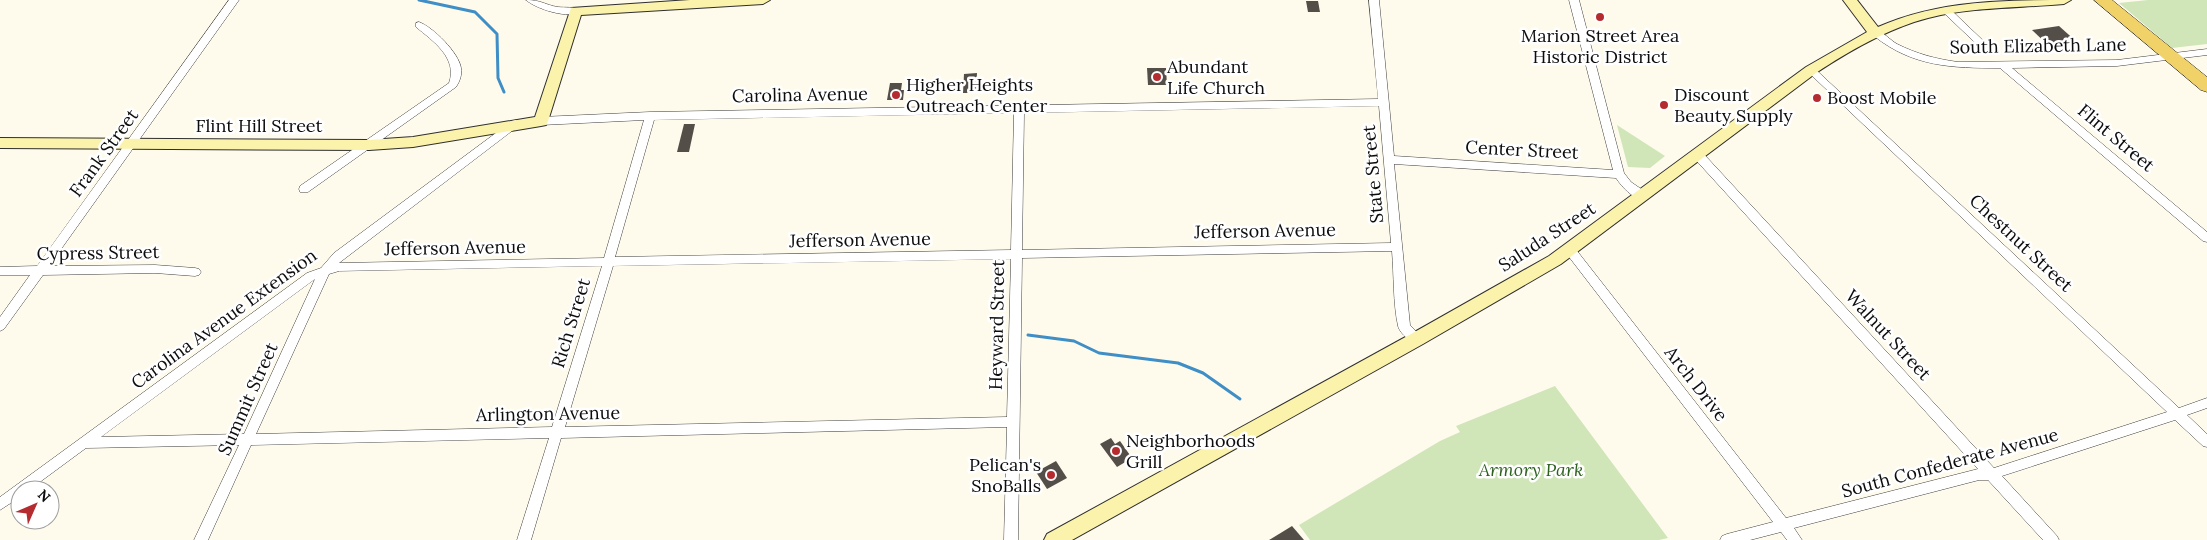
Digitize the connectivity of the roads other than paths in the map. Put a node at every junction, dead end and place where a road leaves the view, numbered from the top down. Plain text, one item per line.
1 (234, 0) edge
2 (532, 0) edge
3 (763, 0) edge
4 (1374, 0) edge
5 (1574, 0) edge
6 (1850, 0) edge
7 (2064, 0) edge
8 (2102, 0) edge
9 (637, 4) edge
10 (576, 11) junction
11 (1947, 11) junction
12 (418, 25) dead end
13 (1877, 34) junction
14 (1990, 52) dead end
15 (2207, 52) edge
16 (2170, 57) junction
17 (2003, 65) junction
18 (1811, 70) junction
19 (2207, 86) edge
20 (1384, 102) junction
21 (1019, 110) junction
22 (650, 116) junction
23 (542, 121) junction
24 (516, 124) junction
25 (0, 143) edge
26 (132, 145) junction
27 (369, 145) junction
28 (1697, 154) junction
29 (1390, 160) junction
30 (1619, 174) junction
31 (304, 189) dead end
32 (1643, 196) junction
33 (2207, 238) edge
34 (1396, 247) junction
35 (1570, 250) junction
36 (1016, 254) junction
37 (608, 262) junction
38 (0, 271) edge
39 (41, 271) junction
40 (326, 271) junction
41 (196, 272) dead end
42 (0, 326) edge
43 (1417, 339) junction
44 (2207, 403) edge
45 (2176, 414) junction
46 (1012, 422) junction
47 (557, 431) junction
48 (249, 440) junction
49 (2207, 442) edge
50 (84, 443) junction
51 (1991, 474) junction
52 (0, 504) edge
53 (1783, 525) junction
54 (201, 540) edge
55 (524, 540) edge
56 (1011, 540) edge
57 (1054, 540) edge
58 (1727, 540) edge
59 (1795, 540) edge
60 (2052, 540) edge

1 - 26 street, Frank Street
2 - 10 street
3 - 9 main road
4 - 20 street, State Street
5 - 30 street
6 - 13 main road
7 - 11 main road, Saluda Street
8 - 16 main road
9 - 10 main road
10 - 23 main road
11 - 13 main road, Saluda Street
11 - 14 street
12 - 27 street
13 - 17 street, South Elizabeth Lane
13 - 18 main road, Saluda Street
15 - 16 street, South Elizabeth Lane
16 - 17 street, South Elizabeth Lane
16 - 19 main road
17 - 33 street, Flint Street
18 - 28 main road, Saluda Street
18 - 45 street, Chestnut Street
20 - 21 street, Carolina Avenue
20 - 29 street, State Street
21 - 22 street, Carolina Avenue
21 - 36 street, Heyward Street
22 - 23 street, Carolina Avenue
22 - 37 street, Rich Street
23 - 24 main road, Carolina Avenue
24 - 27 main road, Flint Hill Street
24 - 40 street, Carolina Avenue Extension
25 - 26 main road, Flint Hill Street
26 - 27 main road, Flint Hill Street
26 - 39 street, Frank Street
27 - 31 street
28 - 32 main road, Saluda Street
28 - 51 street, Walnut Street
29 - 30 street, Center Street
29 - 34 street, State Street
30 - 32 street
32 - 35 main road, Saluda Street
34 - 36 street, Jefferson Avenue
34 - 43 street, State Street
35 - 43 main road, Saluda Street
35 - 53 street, Arch Drive
36 - 37 street, Jefferson Avenue
36 - 46 street, Heyward Street
37 - 40 street, Jefferson Avenue
37 - 47 street, Rich Street
38 - 39 street, Cypress Street
39 - 41 street, Cypress Street
39 - 42 street, Frank Street
40 - 48 street, Summit Street
40 - 50 street, Carolina Avenue Extension
43 - 57 main road, Saluda Street
44 - 45 street, South Confederate Avenue
45 - 49 street, Chestnut Street
45 - 51 street, South Confederate Avenue
46 - 47 street, Arlington Avenue
46 - 56 street, Heyward Street
47 - 48 street, Arlington Avenue
47 - 55 street, Rich Street
48 - 50 street, Arlington Avenue
48 - 54 street, Summit Street
50 - 52 street, Carolina Avenue Extension
51 - 53 street, South Confederate Avenue
51 - 60 street, Walnut Street
53 - 58 street, South Confederate Avenue
53 - 59 street, Arch Drive

